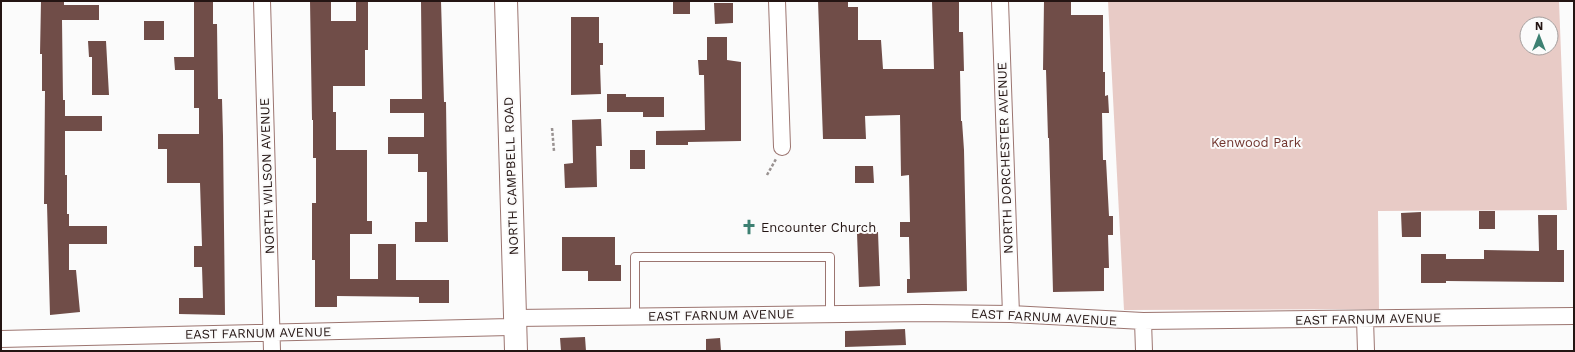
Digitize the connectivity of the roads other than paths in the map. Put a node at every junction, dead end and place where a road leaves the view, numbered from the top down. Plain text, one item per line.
1 (262, 1) edge
2 (506, 1) edge
3 (777, 1) edge
4 (1000, 1) edge
5 (782, 147) dead end
6 (830, 313) junction
7 (1011, 314) junction
8 (1574, 316) edge
9 (635, 317) junction
10 (1365, 319) junction
11 (1143, 321) junction
12 (515, 322) junction
13 (1, 328) edge
14 (272, 333) junction
15 (1, 339) edge
16 (2, 351) edge
17 (272, 351) edge
18 (516, 351) edge
19 (1144, 351) edge
20 (1366, 351) edge

1 - 14 street, NORTH WILSON AVENUE
2 - 12 street, NORTH CAMPBELL ROAD
3 - 5 street
4 - 7 street, NORTH DORCHESTER AVENUE
6 - 7 street, EAST FARNUM AVENUE
6 - 9 street, EAST FARNUM AVENUE
6 - 9 lane
7 - 11 street, EAST FARNUM AVENUE
8 - 10 street, EAST FARNUM AVENUE
9 - 12 street, EAST FARNUM AVENUE
10 - 11 street, EAST FARNUM AVENUE
10 - 20 street
11 - 19 street
12 - 14 street, EAST FARNUM AVENUE
12 - 18 street, NORTH CAMPBELL ROAD
13 - 15 street
14 - 15 street, EAST FARNUM AVENUE
14 - 17 street, NORTH WILSON AVENUE
15 - 16 street

